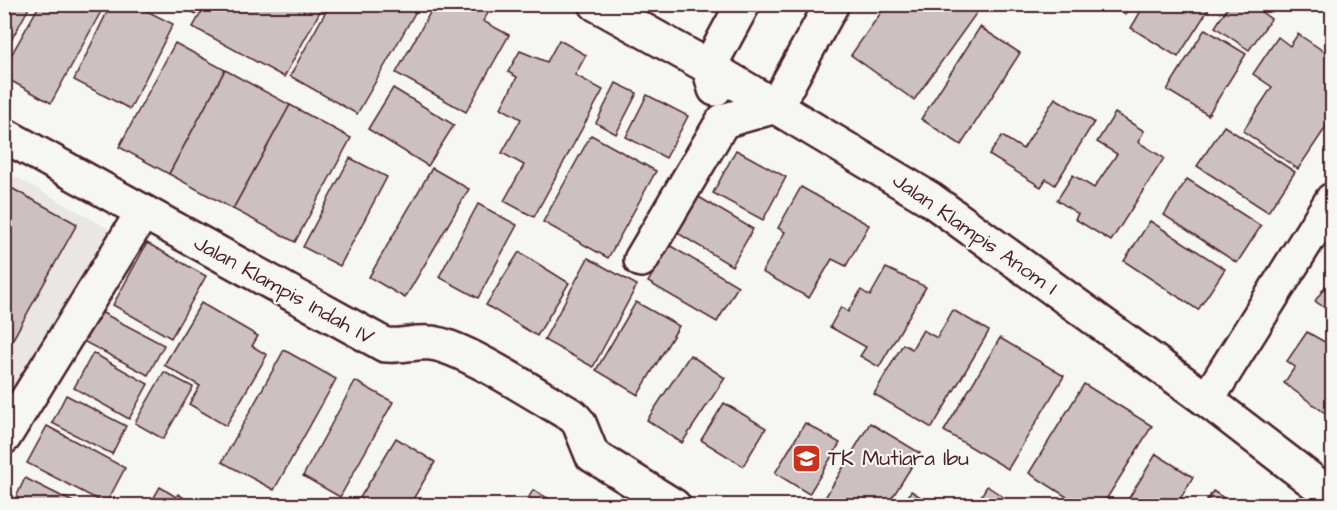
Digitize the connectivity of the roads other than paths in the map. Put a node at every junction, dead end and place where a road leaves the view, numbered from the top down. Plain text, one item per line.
1 (596, 4) edge
2 (743, 4) edge
3 (832, 4) edge
4 (709, 67) junction
5 (776, 106) junction
6 (723, 121) junction
7 (4, 135) edge
8 (1332, 200) edge
9 (143, 212) junction
10 (640, 260) dead end
11 (1207, 400) junction
12 (4, 437) edge
13 (1332, 496) edge
14 (674, 506) edge

1 - 4 street, Jalan Klampis Anom I
2 - 4 street
3 - 5 street
4 - 5 street, Jalan Klampis Anom I
4 - 6 street
5 - 6 street
5 - 11 street, Jalan Klampis Anom I
6 - 10 street
7 - 9 street, Jalan Klampis Indah IV
8 - 11 street
9 - 12 street
9 - 14 street, Jalan Klampis Indah IV
11 - 13 street, Jalan Klampis Anom I

